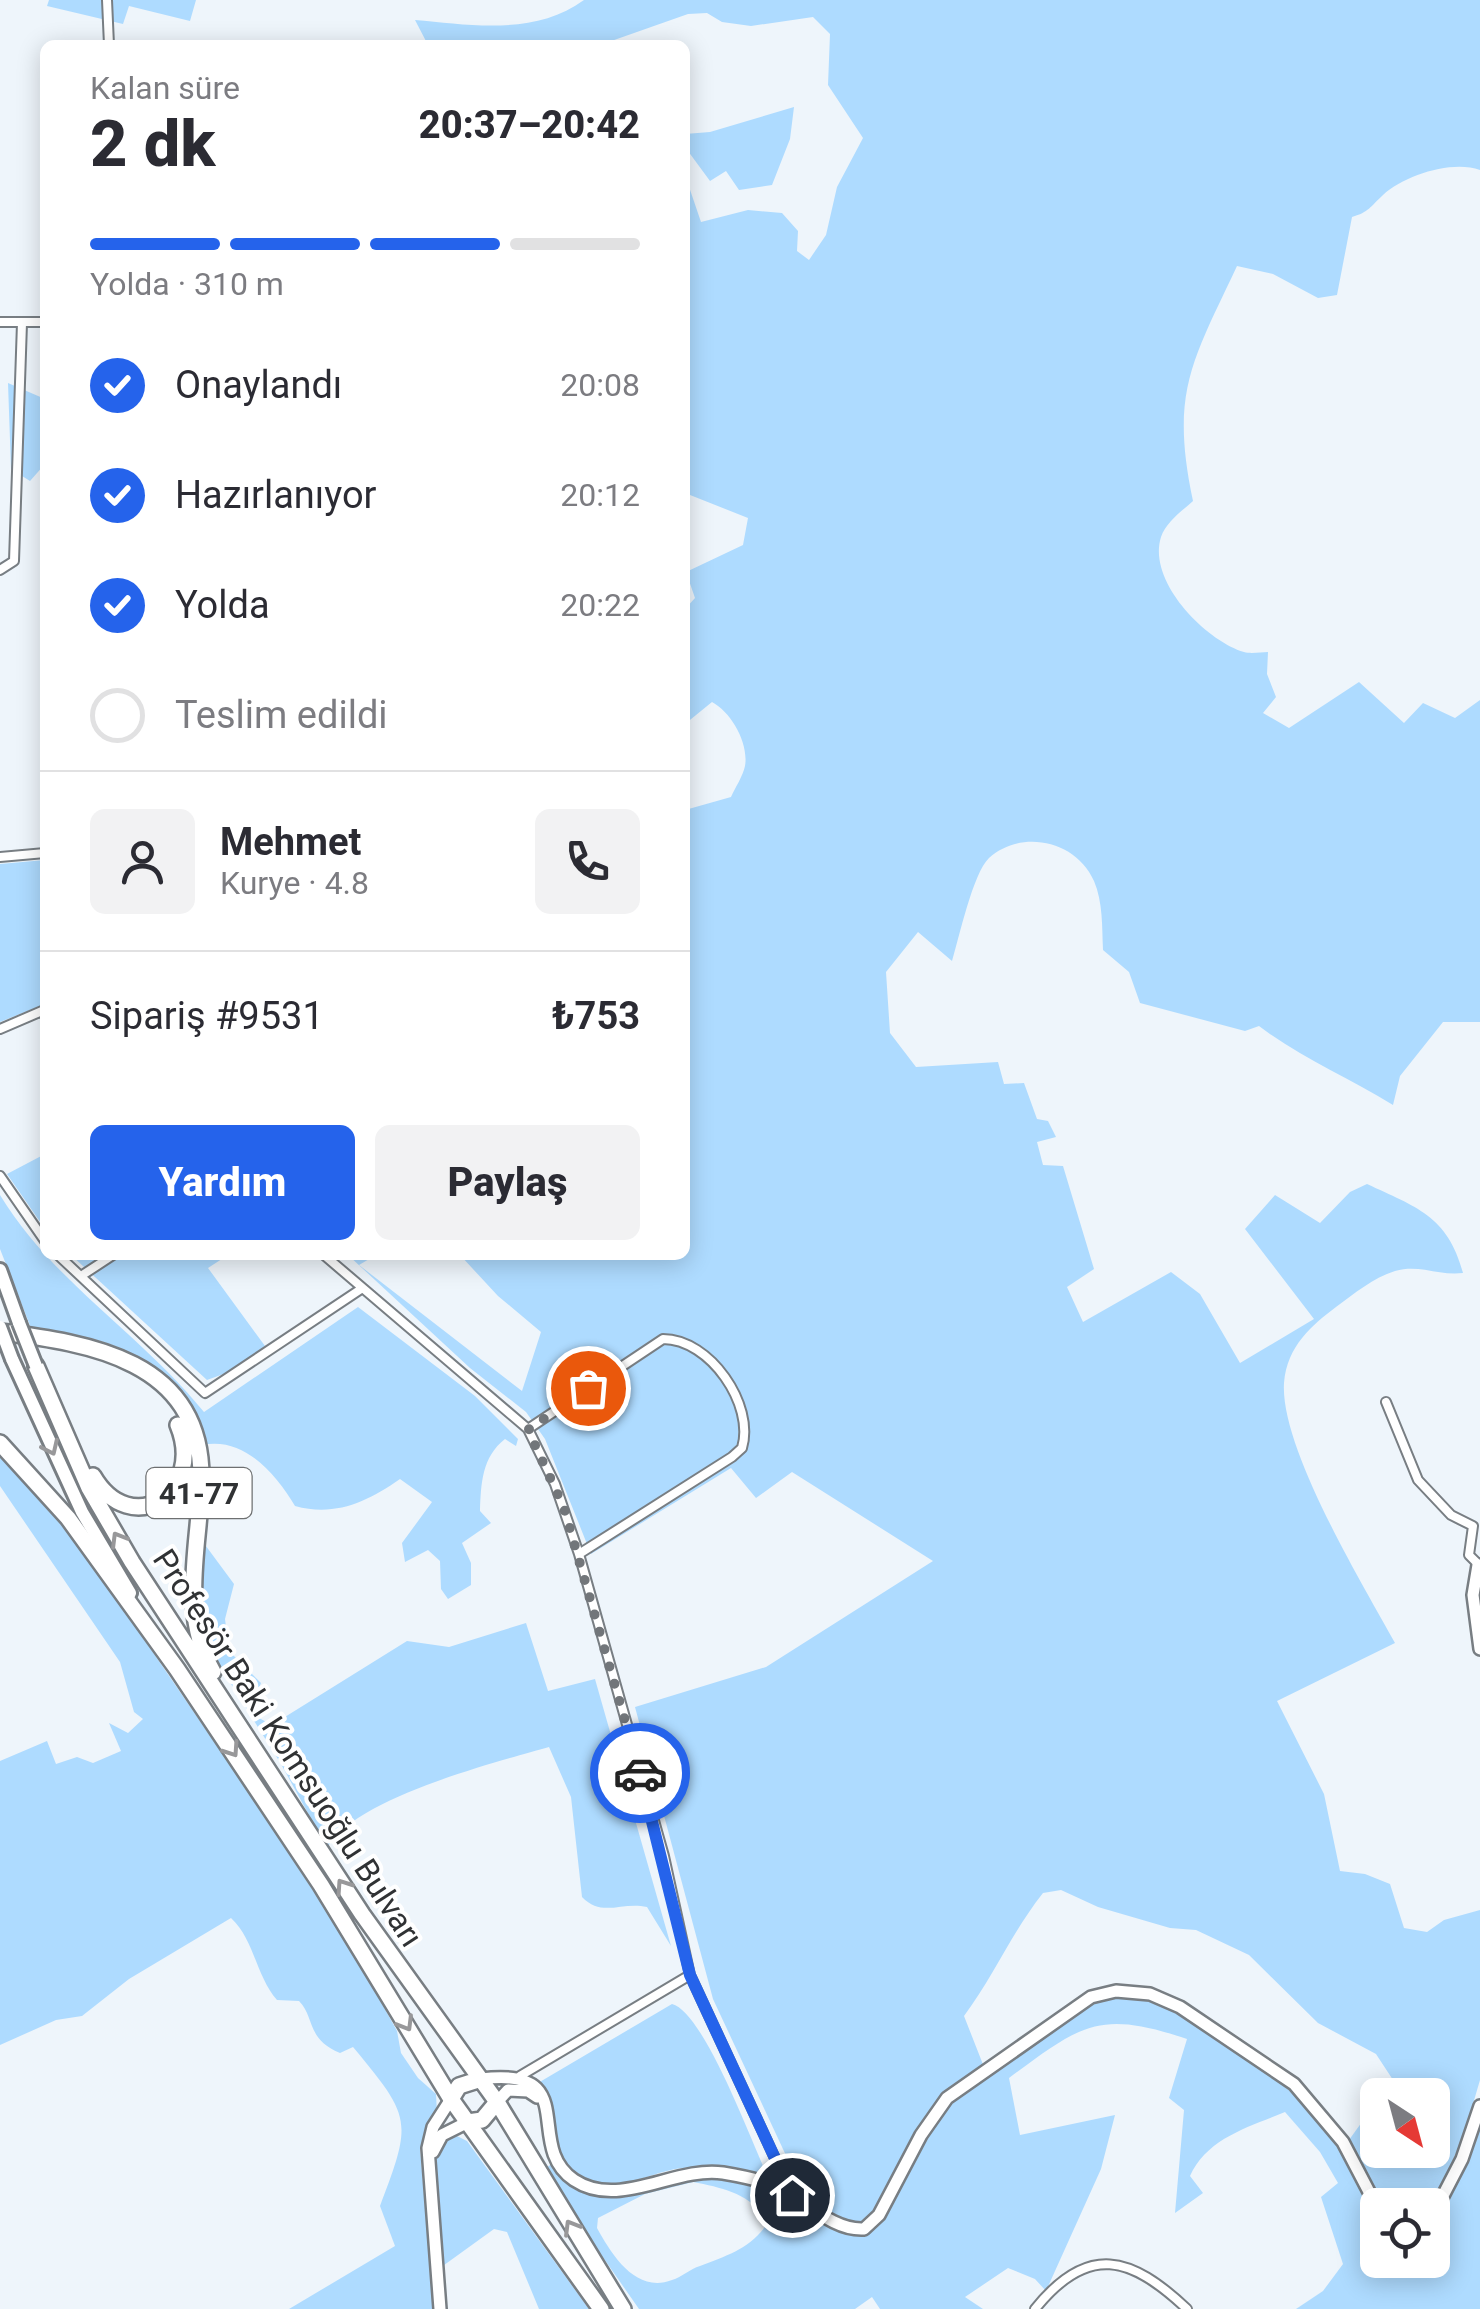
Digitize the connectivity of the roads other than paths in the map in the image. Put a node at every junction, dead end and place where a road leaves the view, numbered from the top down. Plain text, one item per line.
1 (107, 0) edge
2 (109, 40) edge
3 (0, 322) edge
4 (22, 322) junction
5 (40, 322) edge
6 (0, 570) edge
7 (40, 853) edge
8 (0, 856) edge
9 (40, 1014) edge
10 (0, 1029) edge
11 (0, 1176) edge
12 (40, 1234) edge
13 (63, 1260) edge
14 (105, 1260) edge
15 (329, 1260) edge
16 (0, 1270) edge
17 (80, 1276) junction
18 (361, 1289) junction
19 (0, 1329) edge
20 (0, 1342) edge
21 (36, 1366) junction
22 (1386, 1402) dead end
23 (528, 1430) junction
24 (0, 1443) edge
25 (1477, 1527) edge
26 (579, 1554) junction
27 (1479, 1566) edge
28 (1480, 1649) edge
29 (178, 1669) junction
30 (266, 1768) junction
31 (690, 1975) junction
32 (520, 2076) junction
33 (481, 2079) junction
34 (451, 2099) junction
35 (496, 2102) junction
36 (1480, 2106) edge
37 (545, 2109) junction
38 (468, 2122) junction
39 (430, 2166) junction
40 (1367, 2188) edge
41 (1447, 2188) edge
42 (792, 2195) junction
43 (440, 2309) edge
44 (601, 2309) edge
45 (623, 2309) edge
46 (1034, 2309) edge
47 (1187, 2309) edge

1 - 2 street
3 - 4 street
4 - 5 street
4 - 6 street
7 - 8 street
9 - 10 street
11 - 12 street
13 - 17 street
14 - 17 street
15 - 18 street
16 - 21 main road, Profesör Baki Komsuoğlu Bulvarı, bridge
17 - 18 street
18 - 23 street
19 -> 29 main road, Profesör Baki Komsuoğlu Bulvarı, bridge
19 - 30 highway, 41-77
20 - 21 highway
30 -> 21 highway, Profesör Baki Komsuoğlu Bulvarı
22 - 25 street
23 - 26 street
23 - 26 street
24 - 29 highway
25 - 27 street
26 - 31 street
27 - 28 street
29 -> 34 highway, Profesör Baki Komsuoğlu Bulvarı
33 -> 30 highway, Profesör Baki Komsuoğlu Bulvarı / 41-77
31 - 32 street
31 - 42 street
32 - 33 street
32 - 37 street
33 - 34 highway
33 - 35 highway
34 - 38 highway
34 - 39 street
35 - 37 street
35 - 38 highway
45 -> 35 highway
36 - 41 street
37 - 42 street
38 - 39 street
38 - 44 highway
39 - 43 street
40 - 42 street
46 - 47 street

